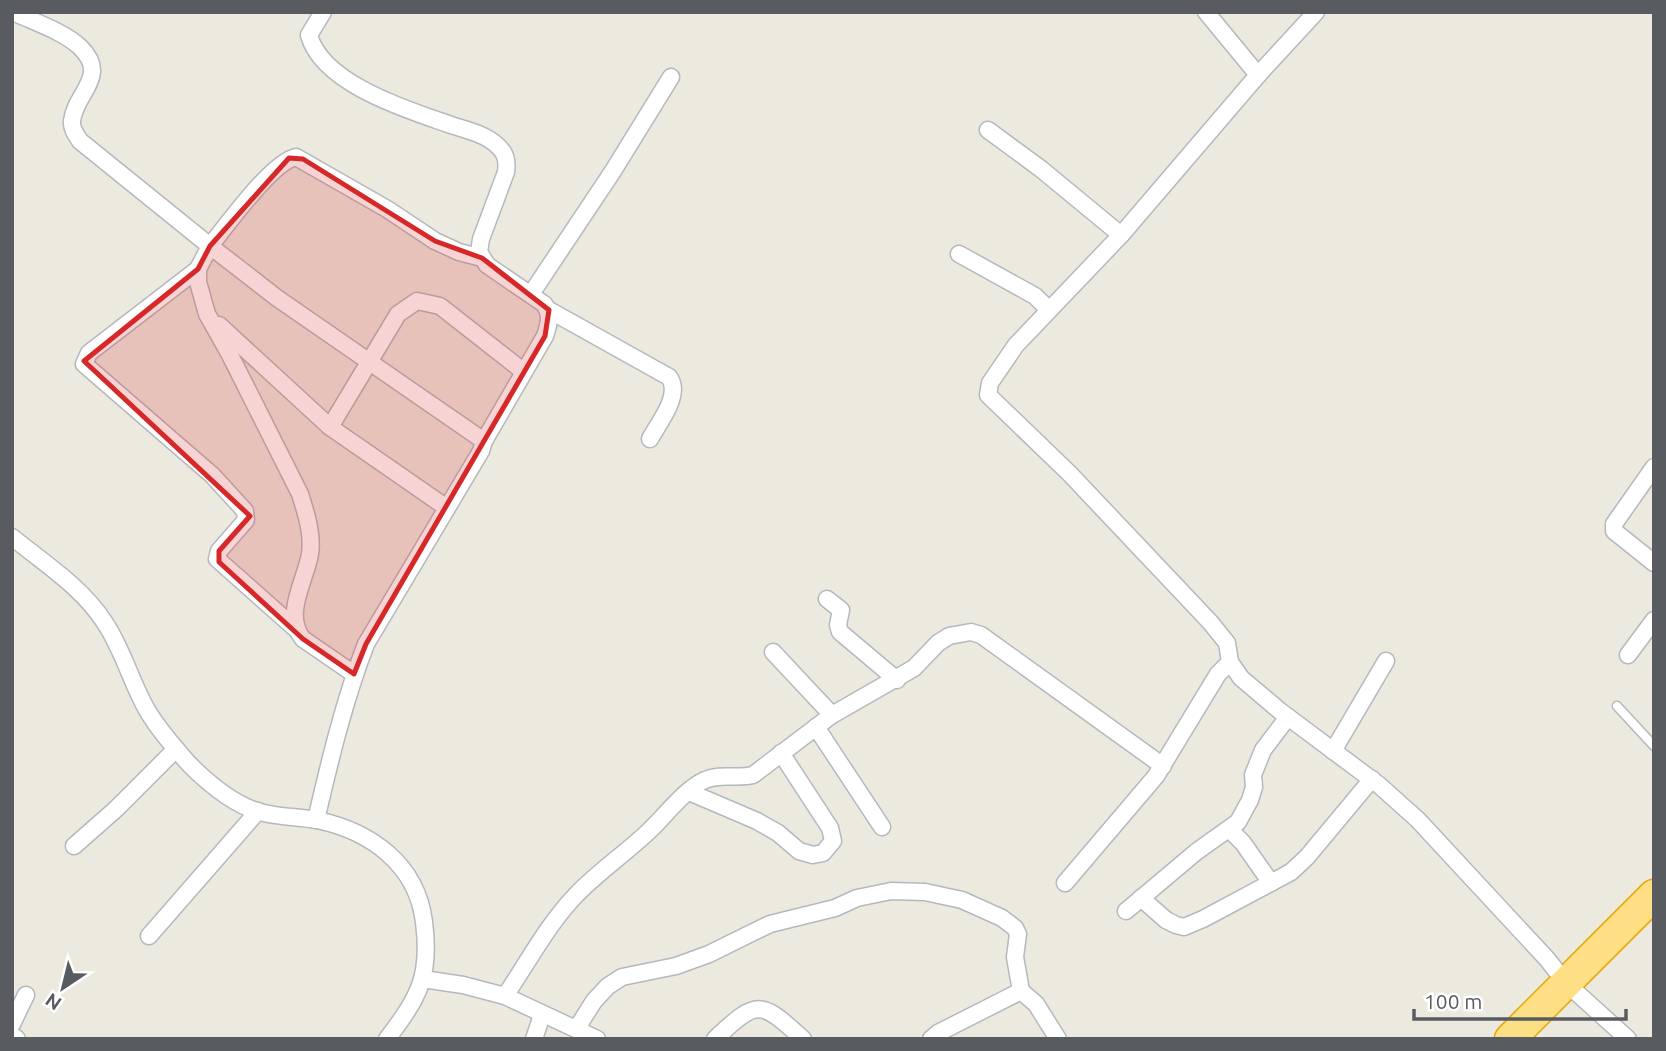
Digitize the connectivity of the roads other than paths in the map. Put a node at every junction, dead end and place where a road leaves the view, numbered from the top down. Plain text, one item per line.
1 (13, 12) edge
2 (323, 12) edge
3 (1206, 12) edge
4 (1316, 12) edge
5 (1258, 75) junction
6 (671, 77) dead end
7 (988, 130) dead end
8 (1121, 235) junction
9 (210, 246) junction
10 (959, 254) dead end
11 (482, 258) junction
12 (198, 270) junction
13 (531, 294) junction
14 (549, 310) junction
15 (1049, 310) junction
16 (207, 314) junction
17 (370, 362) junction
18 (523, 371) junction
19 (330, 427) junction
20 (650, 439) dead end
21 (484, 440) junction
22 (1654, 467) edge
23 (447, 508) junction
24 (12, 537) edge
25 (1654, 563) edge
26 (827, 599) dead end
27 (1654, 620) edge
28 (296, 629) junction
29 (773, 652) dead end
30 (1628, 654) dead end
31 (1386, 661) dead end
32 (1230, 662) junction
33 (354, 674) junction
34 (897, 680) junction
35 (1618, 706) dead end
36 (832, 715) junction
37 (1288, 717) junction
38 (816, 727) junction
39 (1654, 746) edge
40 (176, 749) junction
41 (1333, 751) junction
42 (781, 753) junction
43 (1163, 766) junction
44 (1372, 779) junction
45 (689, 792) junction
46 (258, 811) junction
47 (316, 820) junction
48 (883, 827) dead end
49 (1230, 830) junction
50 (74, 846) dead end
51 (1065, 883) dead end
52 (1271, 883) junction
53 (1654, 895) edge
54 (1141, 898) junction
55 (1126, 911) dead end
56 (149, 936) dead end
57 (423, 979) junction
58 (1566, 983) junction
59 (1021, 990) junction
60 (26, 995) dead end
61 (505, 996) junction
62 (542, 1015) junction
63 (12, 1024) edge
64 (577, 1028) junction
65 (12, 1035) edge
66 (17, 1039) edge
67 (387, 1039) edge
68 (534, 1039) edge
69 (597, 1039) edge
70 (715, 1039) edge
71 (803, 1039) edge
72 (931, 1039) edge
73 (1058, 1039) edge
74 (1510, 1039) edge
75 (1628, 1039) edge

1 - 9 street
2 - 11 street
3 - 5 street
4 - 5 street
5 - 8 street
6 - 13 street
7 - 8 street
8 - 15 street
9 - 11 street
9 - 12 street
9 - 17 street
10 - 15 street
11 - 13 street
12 - 16 street
12 - 28 street
13 - 14 street
14 - 18 street
14 - 20 street
15 - 32 street
16 - 19 street
16 - 28 street
17 - 18 street
17 - 19 street
17 - 21 street
18 - 21 street
19 - 23 street
21 - 23 street
22 - 25 street
23 - 33 street
24 - 40 street
26 - 34 street
27 - 30 street
28 - 33 street
29 - 36 street
31 - 41 street
32 - 37 street
32 - 43 street
33 - 47 street
34 - 36 street
34 - 43 street
35 - 39 lane
36 - 38 street
37 - 41 street
37 - 49 street
38 - 42 street
38 - 48 street
40 - 46 street
40 - 50 street
41 - 44 street
42 - 45 street
42 - 45 street
43 - 51 street
44 - 52 street
44 - 58 street
45 - 61 street
46 - 47 street
46 - 56 street
47 - 57 street
49 - 52 street
49 - 54 street
52 - 54 street
53 - 58 highway
54 - 55 street
57 - 61 street
57 - 67 street
58 - 74 highway
58 - 75 street
59 - 64 street
59 - 72 street
59 - 73 street
60 - 63 street
61 - 62 street
62 - 64 street
62 - 68 street
64 - 69 street
65 - 66 street
70 - 71 street

